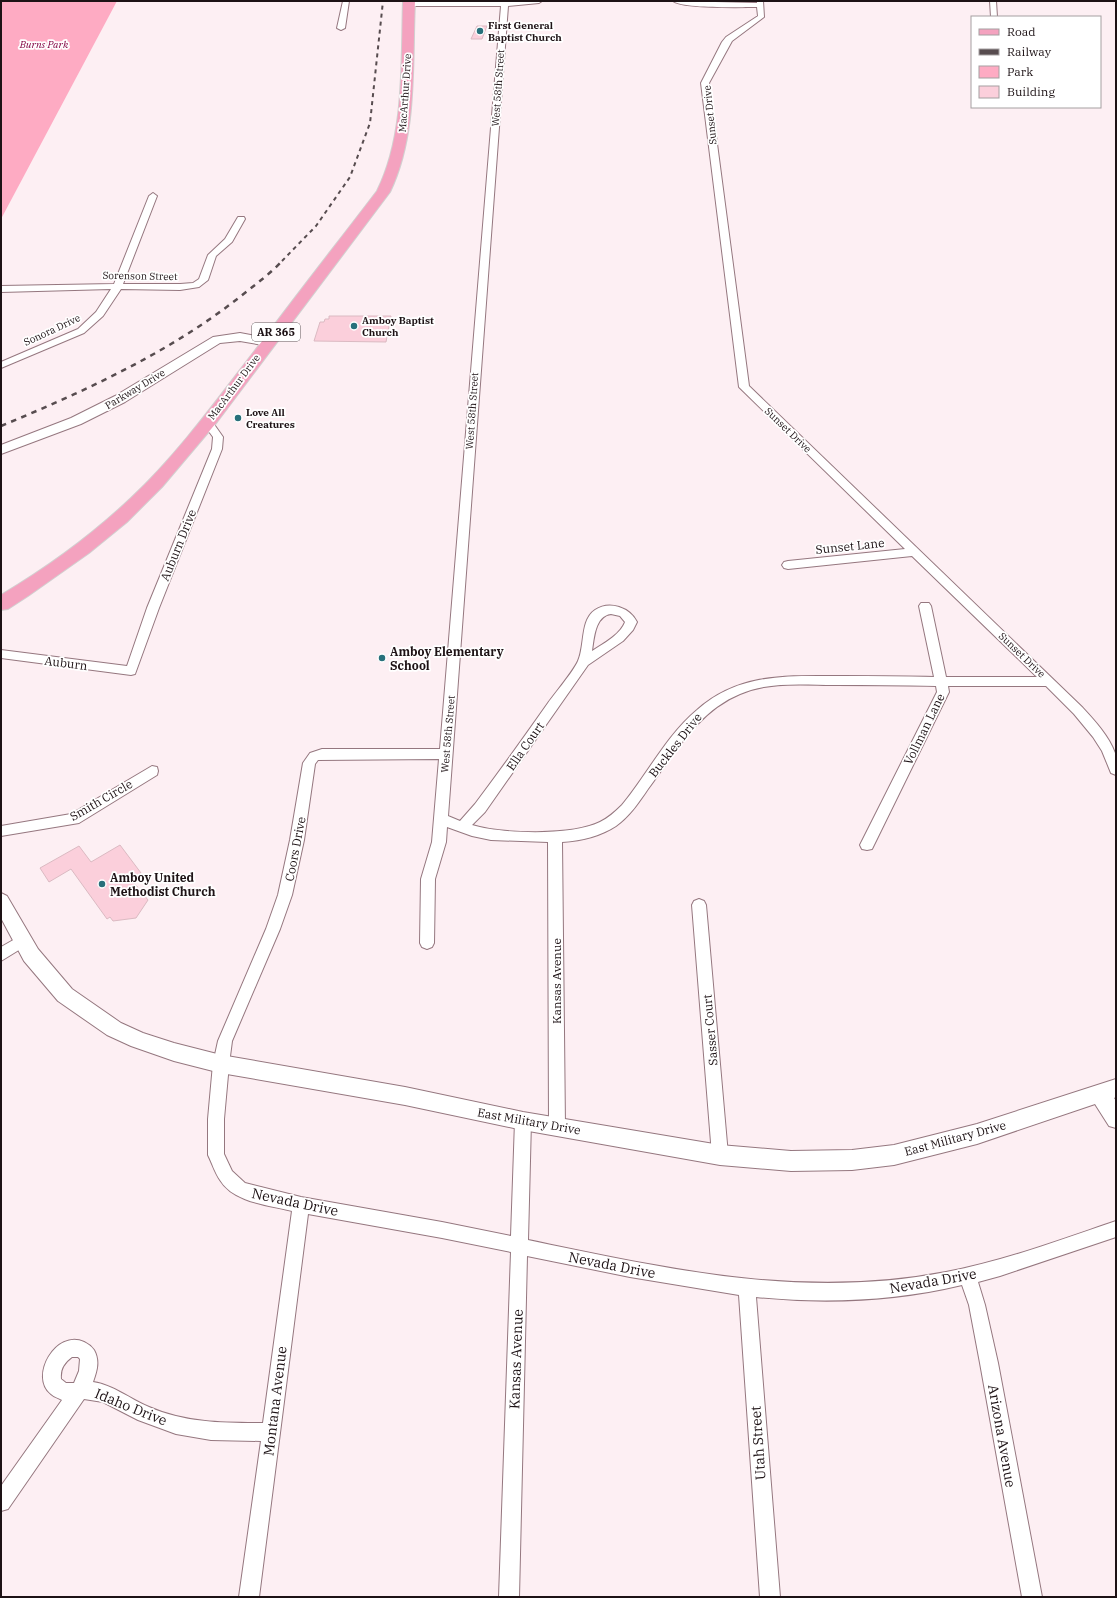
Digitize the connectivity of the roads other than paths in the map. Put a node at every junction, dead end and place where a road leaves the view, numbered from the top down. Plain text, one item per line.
1 (346, 1) edge
2 (539, 1) edge
3 (676, 1) edge
4 (993, 1) edge
5 (409, 3) edge
6 (760, 3) edge
7 (505, 4) junction
8 (994, 16) edge
9 (341, 28) dead end
10 (153, 196) dead end
11 (241, 219) dead end
12 (117, 287) junction
13 (1, 289) edge
14 (268, 342) junction
15 (1, 365) edge
16 (207, 422) junction
17 (1, 450) edge
18 (915, 552) junction
19 (788, 565) dead end
20 (1, 604) edge
21 (925, 606) dead end
22 (1, 654) edge
23 (584, 662) junction
24 (131, 671) joint
25 (942, 682) junction
26 (1049, 682) junction
27 (447, 754) junction
28 (1116, 770) edge
29 (152, 771) dead end
30 (442, 819) junction
31 (462, 827) junction
32 (1, 831) edge
33 (555, 836) junction
34 (867, 845) dead end
35 (1, 900) edge
36 (699, 905) dead end
37 (22, 941) junction
38 (427, 943) dead end
39 (1, 955) edge
40 (221, 1064) junction
41 (1108, 1091) edge
42 (1116, 1119) edge
43 (523, 1121) junction
44 (557, 1126) junction
45 (720, 1155) junction
46 (301, 1205) junction
47 (1116, 1229) edge
48 (519, 1246) junction
49 (968, 1276) junction
50 (747, 1288) junction
51 (271, 1432) junction
52 (1, 1502) edge
53 (249, 1597) edge
54 (509, 1597) edge
55 (770, 1597) edge
56 (1032, 1597) edge

1 - 9 street
2 - 7 street
3 - 6 street
4 - 8 street
5 - 7 street
5 - 14 main road, MacArthur Drive / AR 365
6 - 18 street, Sunset Drive
7 - 27 street, West 58th Street
10 - 12 street, Sonora Drive
11 - 12 street, Sorenson Street
12 - 13 street, Sorenson Street
12 - 15 street, Sonora Drive
14 - 16 main road, MacArthur Drive / AR 365
14 - 17 street, Parkway Drive
16 - 20 main road, MacArthur Drive / AR 365
16 - 24 street, Auburn Drive
18 - 19 street, Sunset Lane
18 - 26 street, Sunset Drive
21 - 25 street, Vollman Lane
22 - 24 street, Auburn
23 - 23 street, Ella Court
23 - 31 street, Ella Court
25 - 26 street, Buckles Drive
25 - 33 street, Buckles Drive
25 - 34 street, Vollman Lane
26 - 28 street, Sunset Drive
27 - 30 street, West 58th Street
27 - 40 street, Coors Drive
29 - 32 street, Smith Circle
30 - 31 street
30 - 38 street, West 58th Street
31 - 33 street, Buckles Drive
33 - 44 street, Kansas Avenue
35 - 37 street, East Military Drive
36 - 45 street, Sasser Court
37 - 39 street
37 - 40 street, East Military Drive
40 - 43 street, East Military Drive
40 - 46 street, Nevada Drive
41 - 42 street
41 - 45 street, East Military Drive
43 - 44 street, East Military Drive
43 - 48 street, Kansas Avenue
44 - 45 street, East Military Drive
46 - 48 street, Nevada Drive
46 - 51 street, Montana Avenue
47 - 49 street, Nevada Drive
48 - 50 street, Nevada Drive
48 - 54 street, Kansas Avenue
49 - 50 street, Nevada Drive
49 - 56 street, Arizona Avenue
50 - 55 street, Utah Street
51 - 52 street, Idaho Drive
51 - 53 street, Montana Avenue

